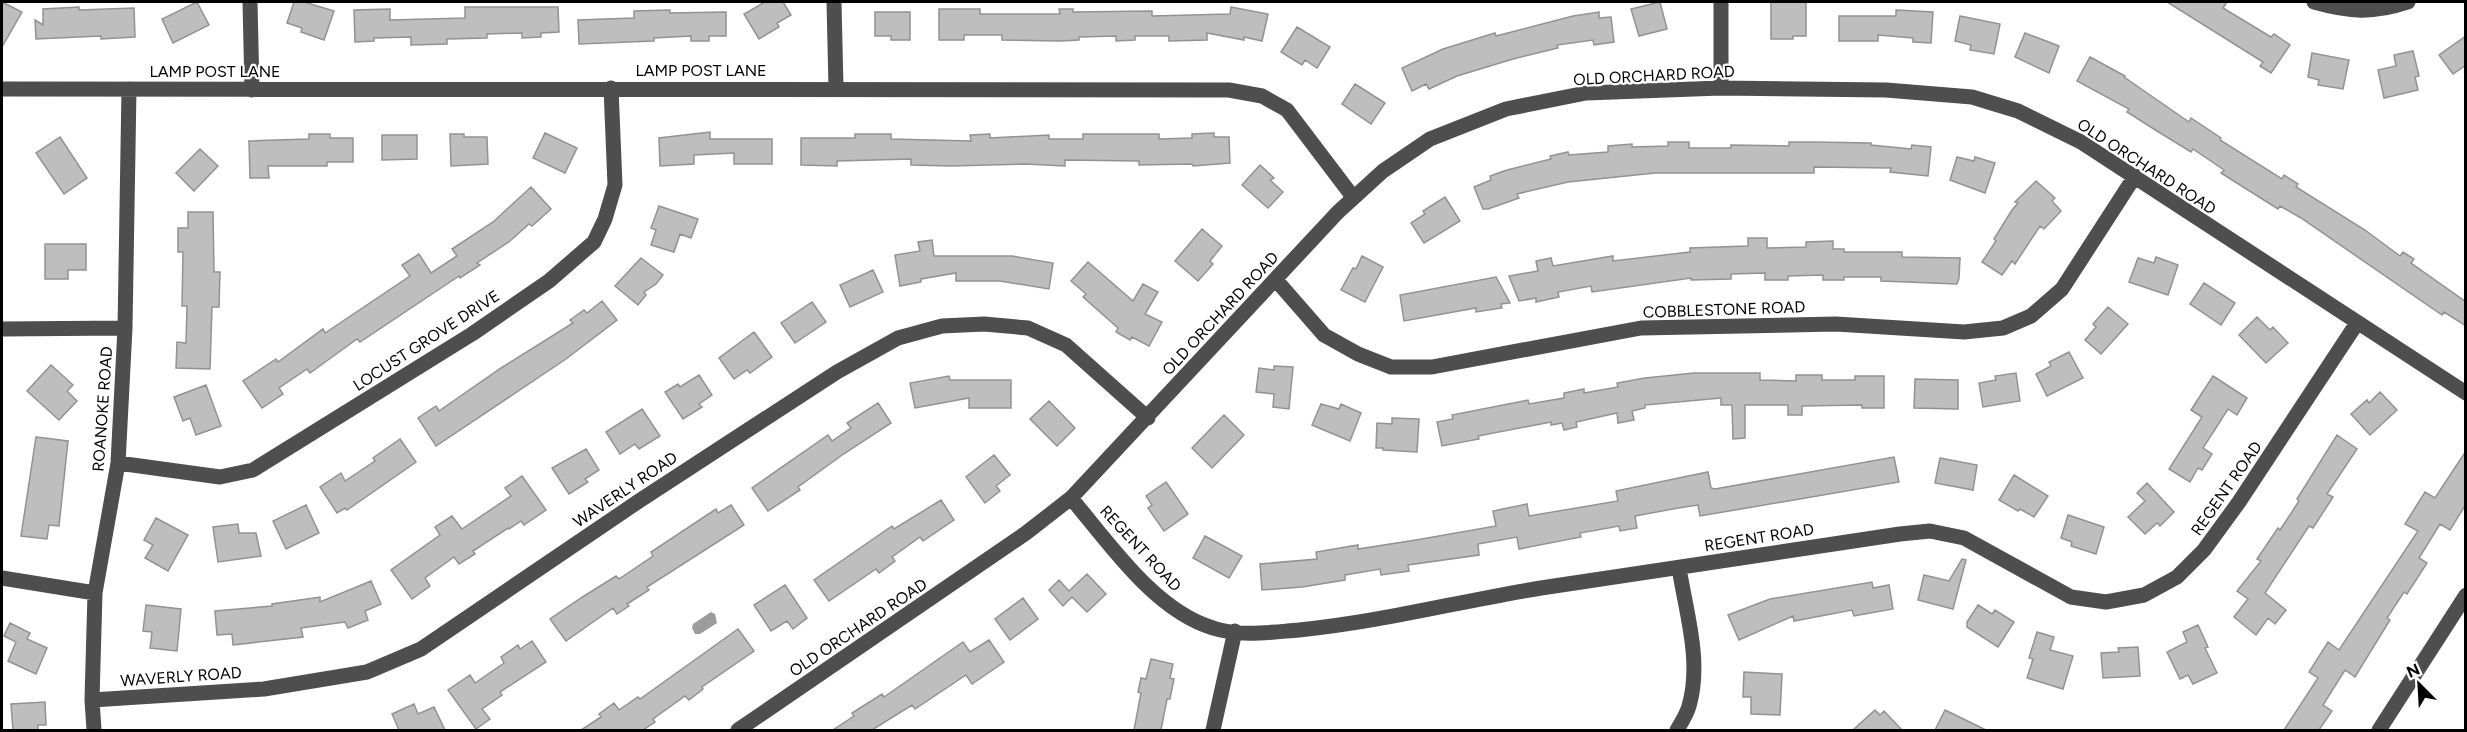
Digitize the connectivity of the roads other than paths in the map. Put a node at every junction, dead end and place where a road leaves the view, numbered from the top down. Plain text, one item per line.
1 (250, 2) edge
2 (834, 2) edge
3 (1721, 2) edge
4 (2314, 2) edge
5 (2408, 2) edge
6 (611, 88) junction
7 (836, 88) junction
8 (1721, 88) junction
9 (2, 89) edge
10 (129, 89) junction
11 (252, 90) junction
12 (2134, 176) junction
13 (1353, 197) junction
14 (1276, 280) junction
15 (2357, 323) junction
16 (125, 328) junction
17 (2, 329) edge
18 (2466, 393) edge
19 (1148, 418) junction
20 (118, 463) junction
21 (1071, 498) junction
22 (1679, 568) junction
23 (2, 578) edge
24 (95, 593) junction
25 (2466, 595) edge
26 (1234, 631) junction
27 (92, 700) junction
28 (94, 730) edge
29 (738, 730) edge
30 (1212, 730) edge
31 (1677, 730) edge
32 (2379, 730) edge

1 - 11 street
2 - 7 street
3 - 8 street
4 - 5 street
6 - 7 street, LAMP POST LANE
6 - 11 street, LAMP POST LANE
6 - 20 street, LOCUST GROVE DRIVE
7 - 13 street, LAMP POST LANE
8 - 12 street, OLD ORCHARD ROAD
8 - 13 street, OLD ORCHARD ROAD
9 - 10 street, LAMP POST LANE
10 - 11 street, LAMP POST LANE
10 - 16 street, ROANOKE ROAD
12 - 14 street, COBBLESTONE ROAD
12 - 15 street, OLD ORCHARD ROAD
13 - 14 street, OLD ORCHARD ROAD
14 - 19 street, OLD ORCHARD ROAD
15 - 18 street, OLD ORCHARD ROAD
15 - 22 street, REGENT ROAD
16 - 17 street
16 - 20 street, ROANOKE ROAD
19 - 21 street, OLD ORCHARD ROAD
19 - 27 street, WAVERLY ROAD
20 - 24 street, ROANOKE ROAD
21 - 26 street, REGENT ROAD
21 - 29 street, OLD ORCHARD ROAD
22 - 26 street, REGENT ROAD
22 - 31 street
23 - 24 street
24 - 27 street, ROANOKE ROAD
25 - 32 street
26 - 30 street
27 - 28 street, ROANOKE ROAD

